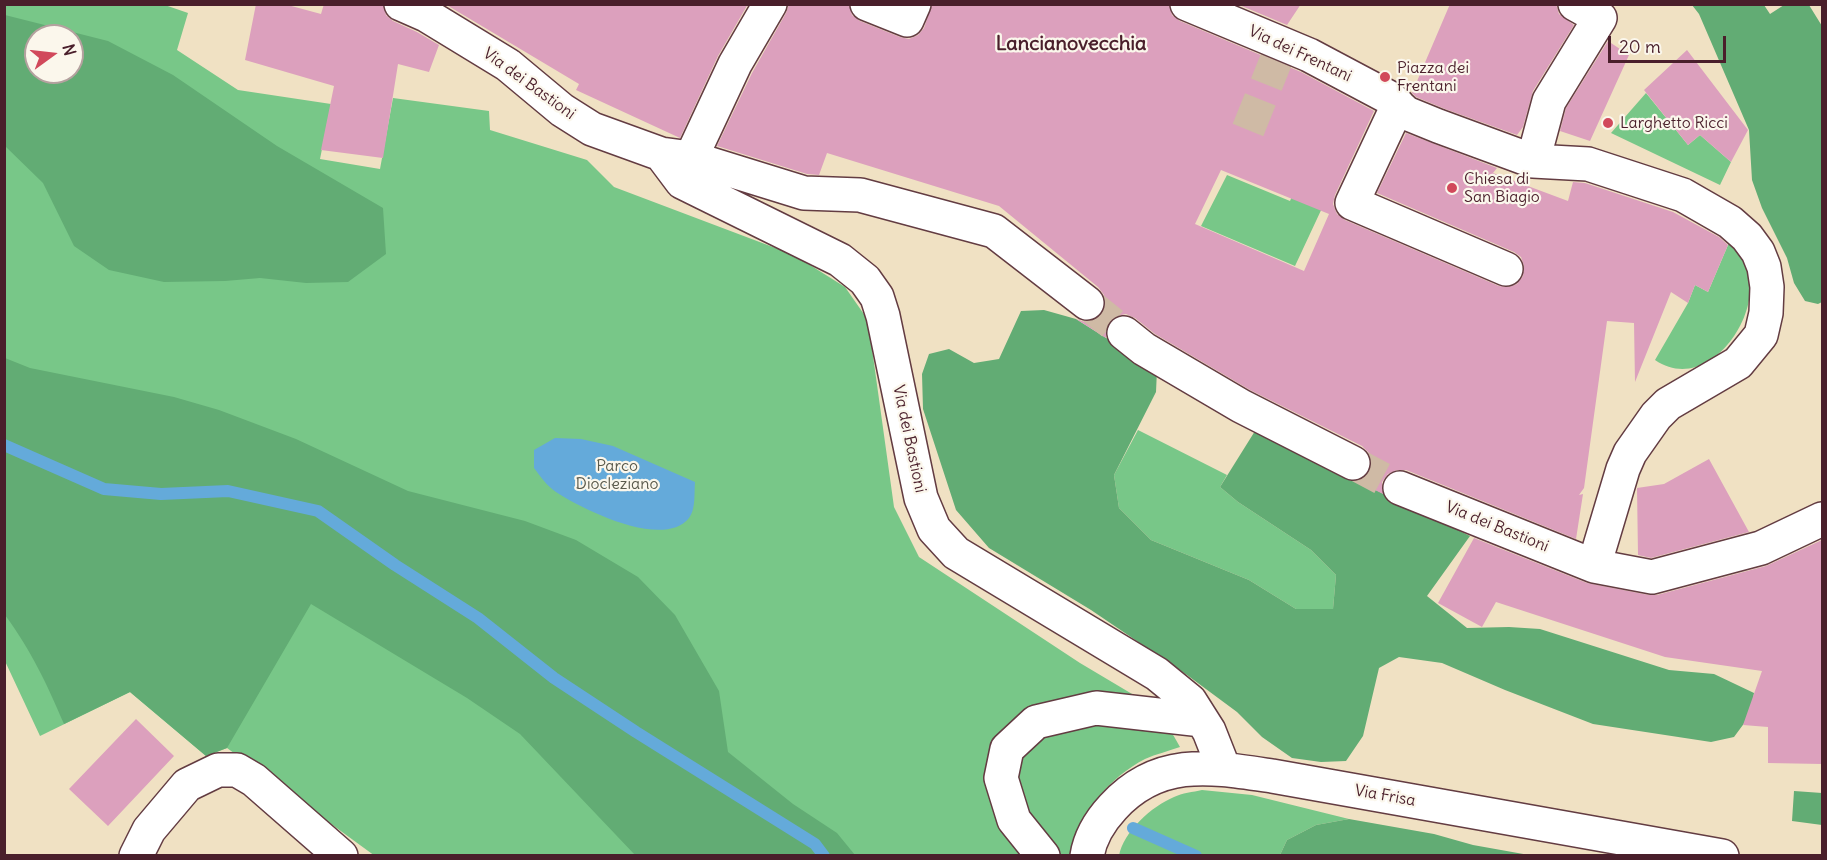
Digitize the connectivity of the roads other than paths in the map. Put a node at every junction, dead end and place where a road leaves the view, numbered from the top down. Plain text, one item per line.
1 (770, 4) edge
2 (867, 4) edge
3 (1187, 4) edge
4 (419, 8) edge
5 (1588, 11) edge
6 (910, 12) edge
7 (1402, 109) junction
8 (676, 156) junction
9 (1533, 160) junction
10 (1506, 269) dead end
11 (1086, 303) tunnel mouth
12 (1124, 333) tunnel mouth
13 (1353, 463) tunnel mouth
14 (1400, 488) tunnel mouth
15 (1822, 519) edge
16 (1594, 566) junction
17 (1202, 720) junction
18 (1224, 769) junction
19 (136, 855) edge
20 (341, 855) edge
21 (1043, 855) edge
22 (1087, 855) edge
23 (1722, 855) edge

1 - 8 street
2 - 6 street
3 - 7 street, Via dei Frentani
4 - 8 street, Via dei Bastioni
5 - 9 street
7 - 9 street
7 - 10 street
8 - 11 street, Via dei Bastioni
8 - 17 street, Via dei Bastioni
9 - 16 street
12 - 13 street
14 - 16 street, Via dei Bastioni
15 - 16 street, Via dei Bastioni
17 - 18 street, Via dei Bastioni
17 - 21 street
18 - 22 street, Via Frisa
18 - 23 street, Via Frisa
19 - 20 street

